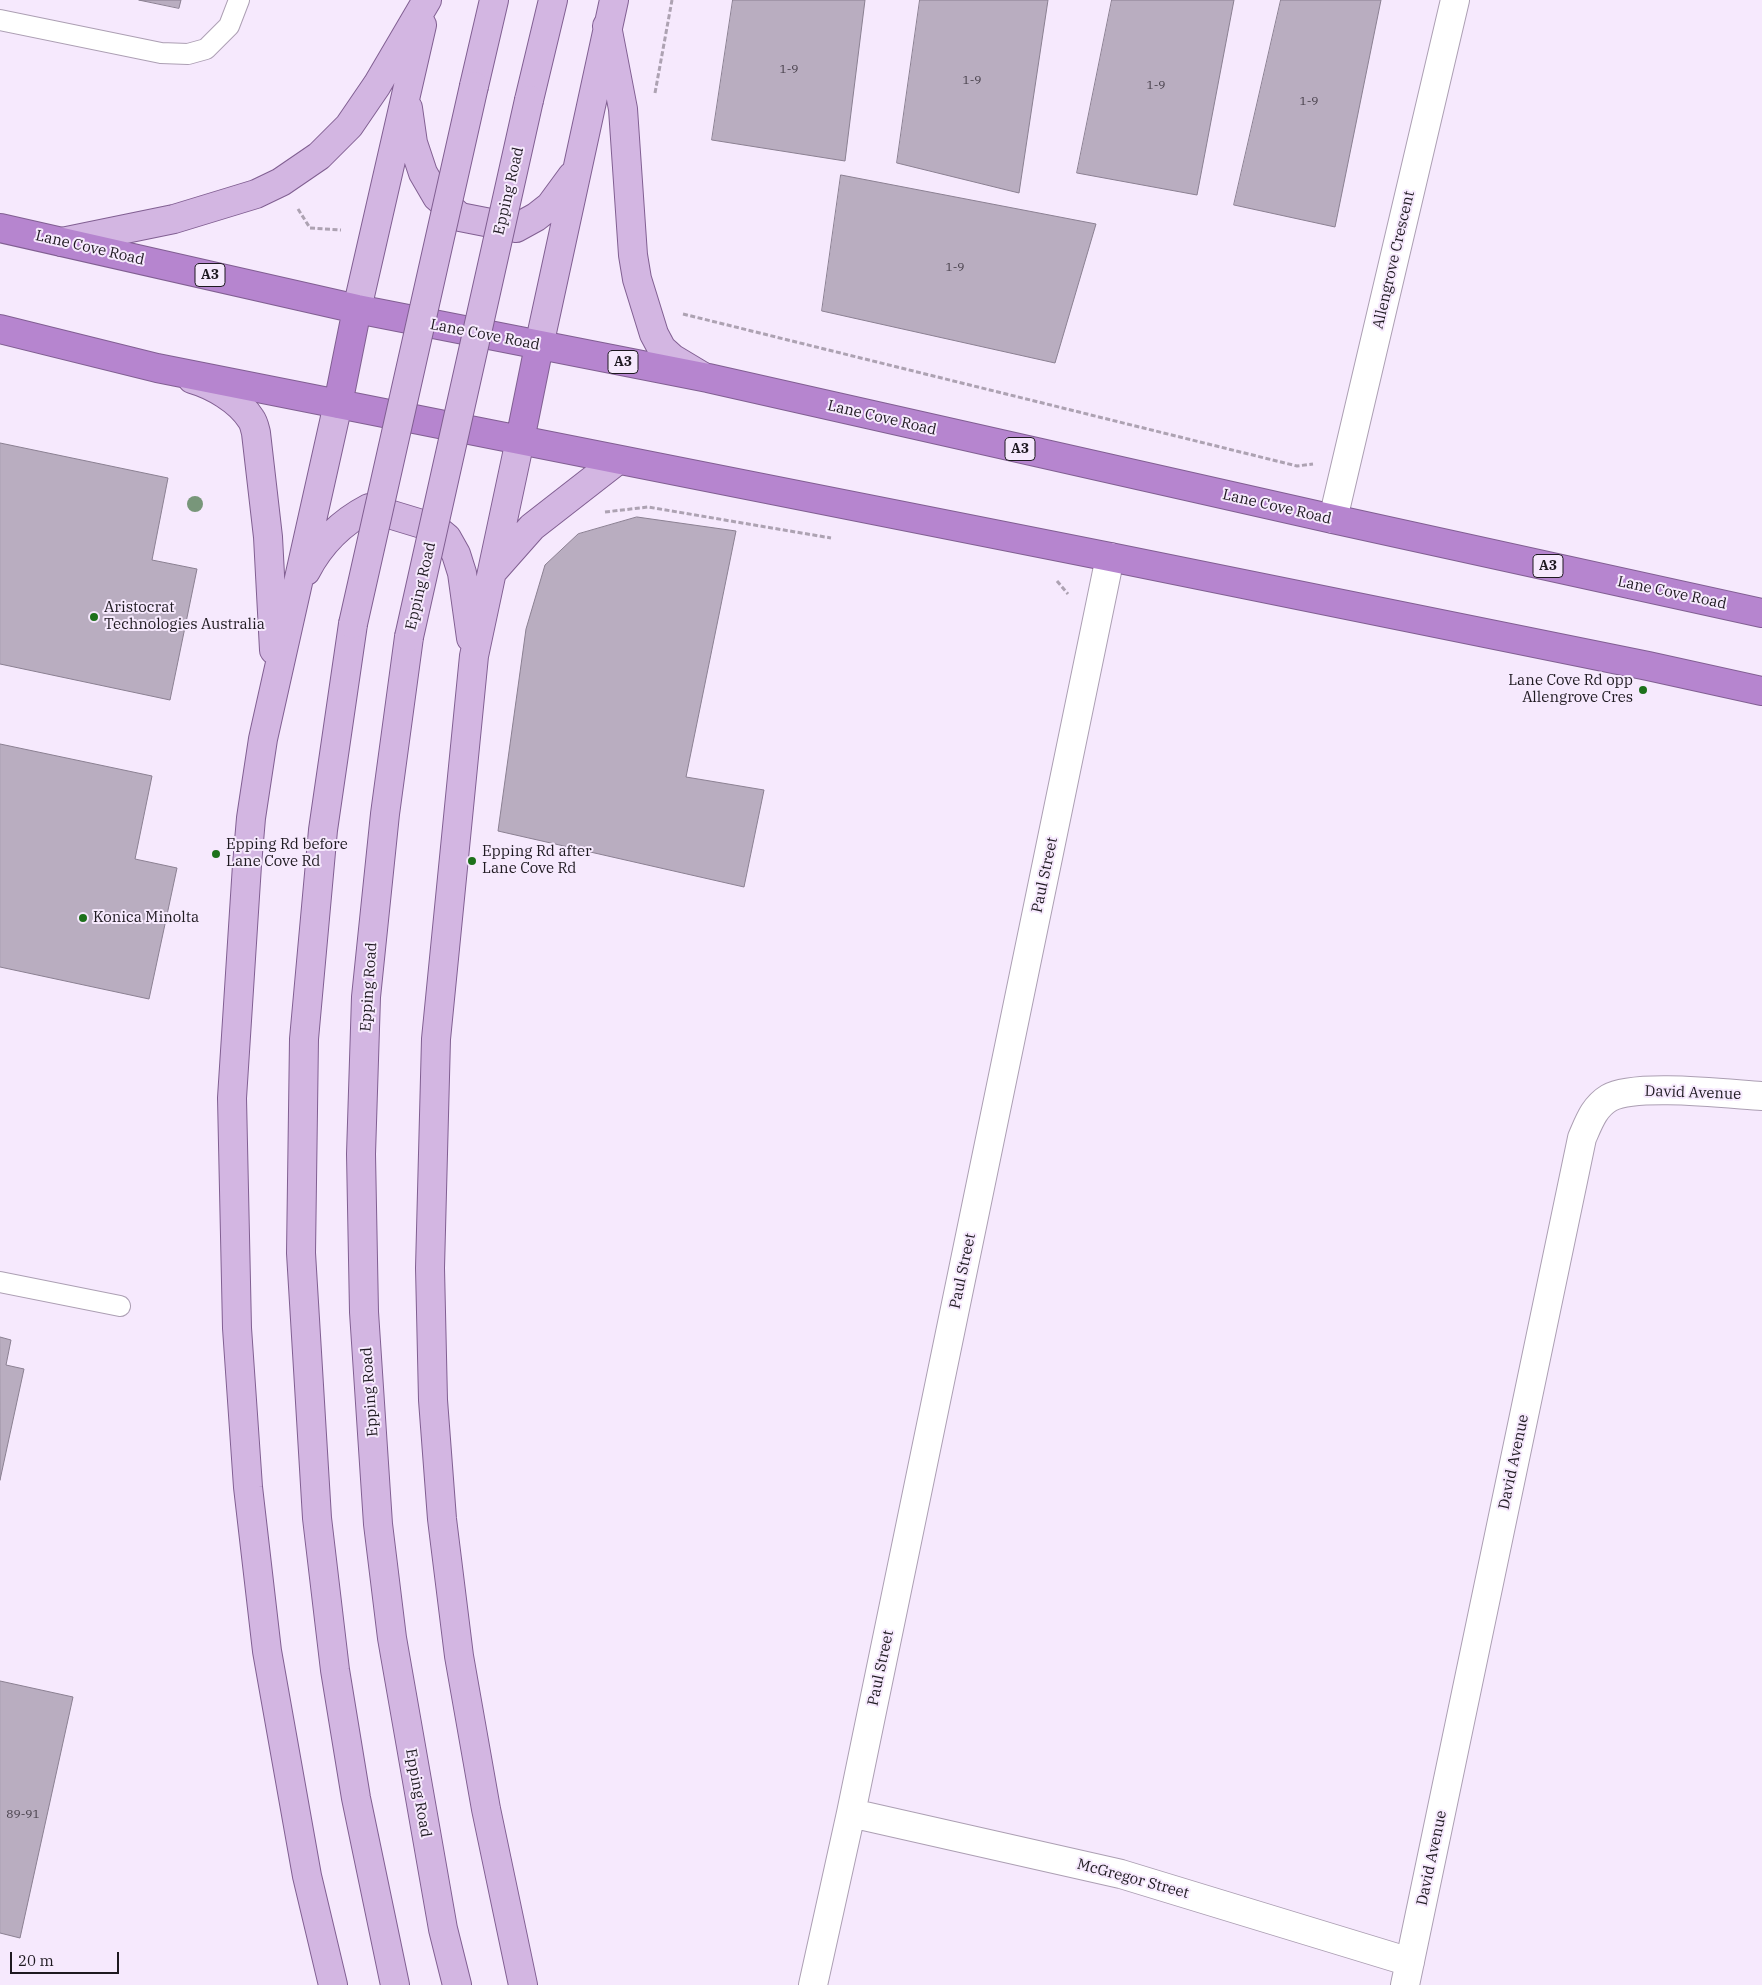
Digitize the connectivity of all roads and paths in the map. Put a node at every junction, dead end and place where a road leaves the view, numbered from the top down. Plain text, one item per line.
1 (239, 0) edge
2 (428, 0) edge
3 (494, 0) edge
4 (553, 0) edge
5 (1455, 0) edge
6 (610, 13) edge
7 (0, 20) edge
8 (405, 94) junction
9 (577, 169) junction
10 (297, 208) dead end
11 (0, 228) edge
12 (344, 230) dead end
13 (62, 242) junction
14 (357, 309) junction
15 (680, 314) dead end
16 (0, 329) edge
17 (540, 346) junction
18 (157, 368) junction
19 (708, 378) junction
20 (338, 404) junction
21 (520, 440) junction
22 (618, 460) junction
23 (1345, 469) junction
24 (604, 512) dead end
25 (1334, 519) junction
26 (836, 539) dead end
27 (1110, 557) junction
28 (492, 573) junction
29 (1053, 578) dead end
30 (296, 590) junction
31 (1100, 613) junction
32 (1762, 613) edge
33 (474, 656) junction
34 (275, 686) junction
35 (1762, 691) edge
36 (1762, 1096) edge
37 (0, 1282) edge
38 (120, 1306) dead end
39 (851, 1813) junction
40 (1408, 1974) edge
41 (333, 1985) edge
42 (395, 1985) edge
43 (457, 1985) edge
44 (523, 1985) edge
45 (813, 1985) edge

1 - 7 lane
2 - 8 main road
2 - 13 main road
3 - 42 main road, bridge
4 - 43 main road, Epping Road, bridge
5 - 23 street, Allengrove Crescent
6 - 9 main road
6 - 19 main road
8 - 9 main road
8 - 14 main road
9 - 17 main road
10 - 12 path
11 - 13 highway, Lane Cove Road / A3
13 - 14 highway, Lane Cove Road / A3
14 - 17 highway, Lane Cove Road / A3
14 - 20 highway
15 - 23 path
16 - 18 highway
17 - 19 highway, Lane Cove Road / A3
17 - 21 highway
18 - 20 highway
18 - 34 main road
19 - 25 highway, Lane Cove Road / A3
20 - 21 highway
20 - 30 main road
21 - 22 highway
21 - 28 main road
22 - 27 highway
22 - 28 main road
23 - 25 street, Allengrove Crescent
24 - 26 path
25 - 32 highway, Lane Cove Road / A3
27 - 31 street, Paul Street
27 - 35 highway
28 - 33 main road
29 - 31 path
30 - 33 main road
30 - 34 main road
31 - 39 street, Paul Street
33 - 44 main road
34 - 41 main road
36 - 40 street, David Avenue
37 - 38 lane
39 - 40 street, McGregor Street
39 - 45 street, Paul Street

